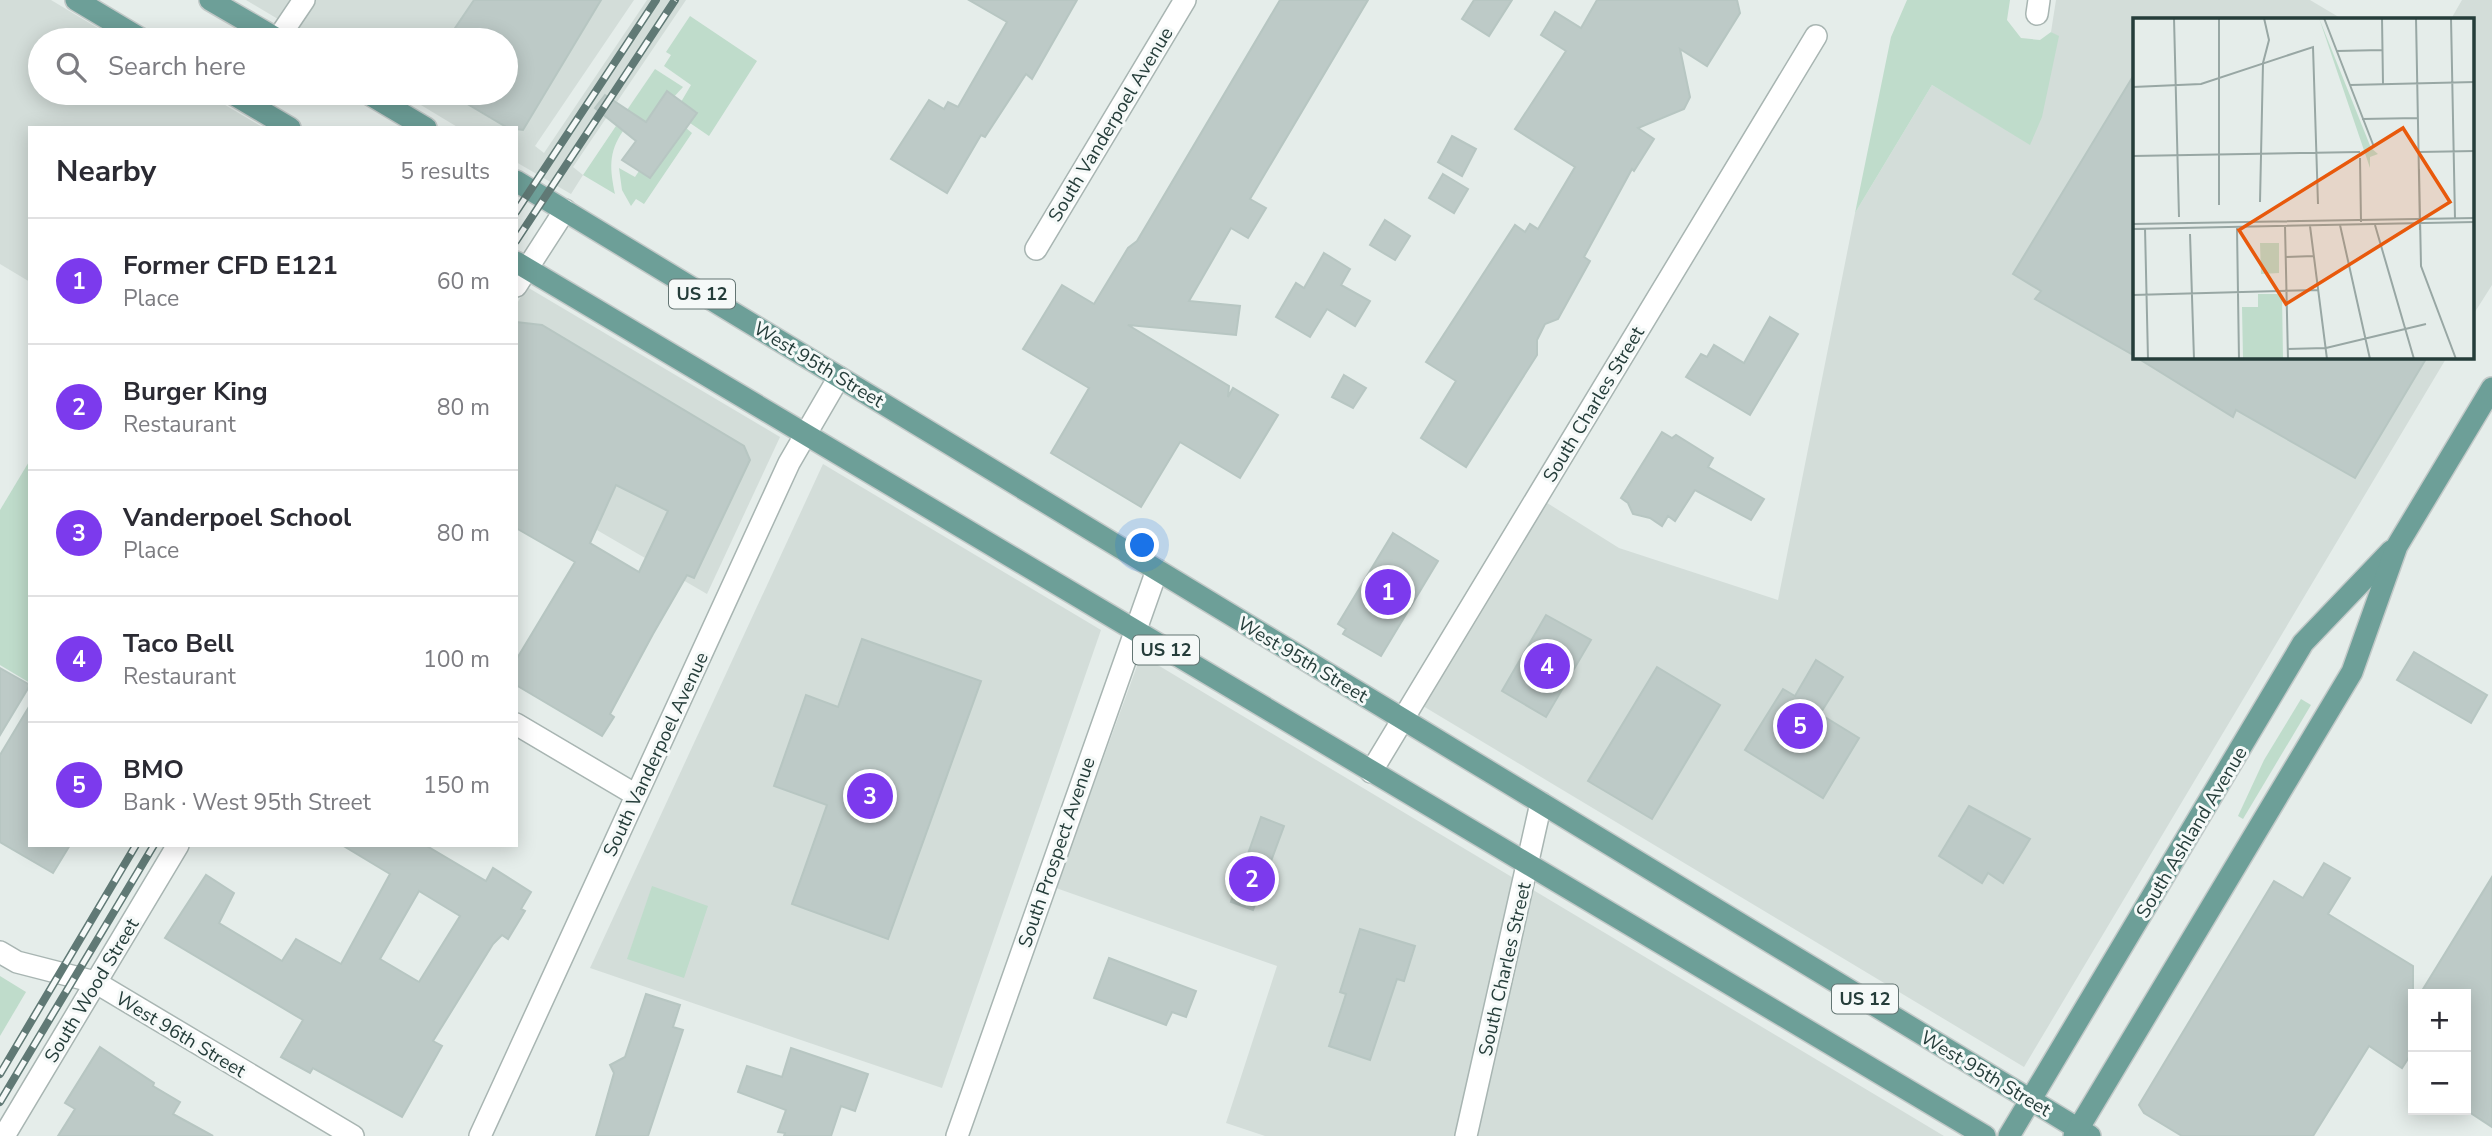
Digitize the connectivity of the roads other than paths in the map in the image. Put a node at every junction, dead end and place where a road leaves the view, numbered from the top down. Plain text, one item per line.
1 (76, 0) edge
2 (210, 0) edge
3 (304, 0) edge
4 (1185, 0) edge
5 (123, 28) edge
6 (258, 28) edge
7 (286, 28) edge
8 (1816, 36) dead end
9 (254, 105) edge
10 (387, 105) edge
11 (287, 126) edge
12 (423, 126) edge
13 (518, 182) edge
14 (565, 210) junction
15 (1036, 248) dead end
16 (520, 272) edge
17 (839, 377) junction
18 (2492, 388) edge
19 (803, 435) junction
20 (2397, 546) junction
21 (1157, 570) junction
22 (1134, 631) junction
23 (1403, 719) junction
24 (518, 725) edge
25 (1371, 772) junction
26 (636, 794) junction
27 (1541, 803) junction
28 (177, 847) edge
29 (1528, 865) junction
30 (0, 952) edge
31 (94, 982) junction
32 (2030, 1100) junction
33 (2081, 1134) edge
34 (4, 1136) edge
35 (353, 1136) edge
36 (480, 1136) edge
37 (957, 1136) edge
38 (1466, 1136) edge
39 (1985, 1136) edge
40 (2009, 1136) edge

1 - 5 main road
2 - 6 main road
3 - 7 street
4 - 15 street, South Vanderpoel Avenue
8 - 23 street, South Charles Street
9 - 11 main road
10 - 12 main road
13 - 14 main road, West 95th Street / US 12
14 - 16 street
14 - 17 main road, West 95th Street / US 12
16 - 19 main road, US 12
17 - 19 street, South Vanderpoel Avenue
17 - 21 main road, West 95th Street / US 12
18 - 20 main road, South Ashland Avenue
19 - 22 main road, US 12
19 - 26 street, South Vanderpoel Avenue
20 - 32 main road, South Ashland Avenue
20 - 33 main road, South Ashland Avenue
21 - 22 street, South Prospect Avenue
21 - 23 main road, West 95th Street / US 12
22 - 25 main road, US 12
22 - 37 street, South Prospect Avenue
23 - 25 street, South Charles Street
23 - 27 main road, West 95th Street / US 12
24 - 26 street
25 - 29 main road, US 12
26 - 36 street, South Vanderpoel Avenue
27 - 29 street, South Charles Street
27 - 32 main road, West 95th Street / US 12
28 - 31 street, South Wood Street
29 - 38 street, South Charles Street
29 - 39 main road, US 12
30 - 31 street, West 96th Street
31 - 34 street, South Wood Street
31 - 35 street, West 96th Street
32 - 33 main road, West 95th Street / US 12
32 - 40 main road, South Ashland Avenue

